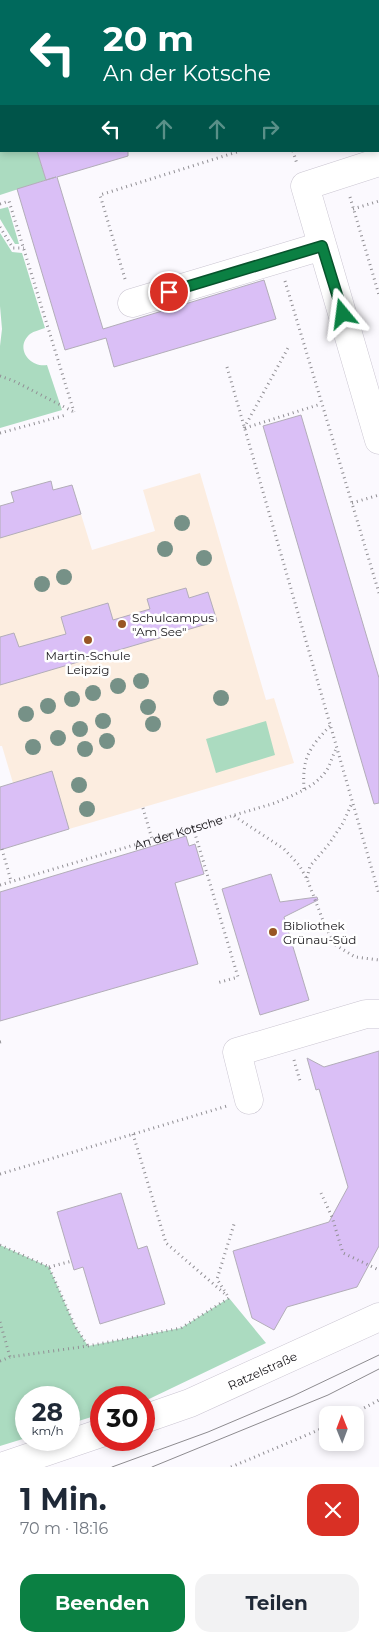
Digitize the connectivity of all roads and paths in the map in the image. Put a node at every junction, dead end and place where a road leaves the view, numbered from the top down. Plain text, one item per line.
1 (237, 152) edge
2 (379, 162) edge
3 (343, 174) junction
4 (379, 201) edge
5 (0, 204) edge
6 (353, 208) junction
7 (0, 227) edge
8 (322, 246) junction
9 (24, 248) junction
10 (278, 259) junction
11 (379, 295) edge
12 (132, 303) joint
13 (288, 348) dead end
14 (227, 367) dead end
15 (0, 376) edge
16 (321, 404) junction
17 (66, 415) dead end
18 (244, 428) junction
19 (0, 433) edge
20 (379, 440) edge
21 (379, 495) edge
22 (352, 503) junction
23 (378, 583) edge
24 (379, 592) edge
25 (330, 726) junction
26 (336, 748) junction
27 (304, 790) junction
28 (352, 803) junction
29 (143, 808) dead end
30 (233, 815) junction
31 (193, 827) junction
32 (152, 839) junction
33 (2, 849) dead end
34 (307, 878) junction
35 (11, 881) junction
36 (0, 884) edge
37 (379, 894) edge
38 (379, 960) edge
39 (217, 983) dead end
40 (379, 1014) edge
41 (239, 1103) joint
42 (133, 1134) junction
43 (0, 1174) edge
44 (321, 1193) dead end
45 (235, 1221) dead end
46 (0, 1245) edge
47 (72, 1261) dead end
48 (49, 1267) junction
49 (379, 1270) edge
50 (229, 1298) junction
51 (379, 1317) edge
52 (0, 1322) edge
53 (88, 1346) junction
54 (10, 1357) junction
55 (0, 1361) edge
56 (379, 1400) edge
57 (364, 1408) edge
58 (155, 1415) edge
59 (319, 1430) edge
60 (90, 1437) edge
61 (1, 1467) edge
62 (231, 1467) edge

1 - 12 path
2 - 3 street
3 - 6 path
3 - 8 street
4 - 6 path
5 - 9 path
6 - 11 path
7 - 9 path
8 - 10 street
8 - 20 street
9 - 15 path
10 - 12 street
10 - 16 path
13 - 18 path
14 - 18 path
16 - 18 path
16 - 22 path
17 - 19 path
18 - 25 path
21 - 22 path
22 - 23 path
23 - 24 path
25 - 26 path
25 - 27 path
26 - 27 path, An der Kotsche
26 - 28 path
27 - 30 path, An der Kotsche
28 - 34 path
28 - 37 path
29 - 32 path
30 - 31 path, An der Kotsche
30 - 34 path
31 - 32 path, An der Kotsche
31 - 39 path
32 - 35 path, An der Kotsche
33 - 35 path
34 - 38 path
35 - 36 path, An der Kotsche
40 - 41 street
41 - 42 path
42 - 43 path
42 - 50 path
44 - 49 path
45 - 50 path
46 - 48 path
47 - 48 path
48 - 53 path
50 - 53 path
51 - 58 street, Ratzelstraße
52 - 54 path
53 - 54 path
54 - 55 path
56 - 57 path
59 - 62 path
60 - 61 street

